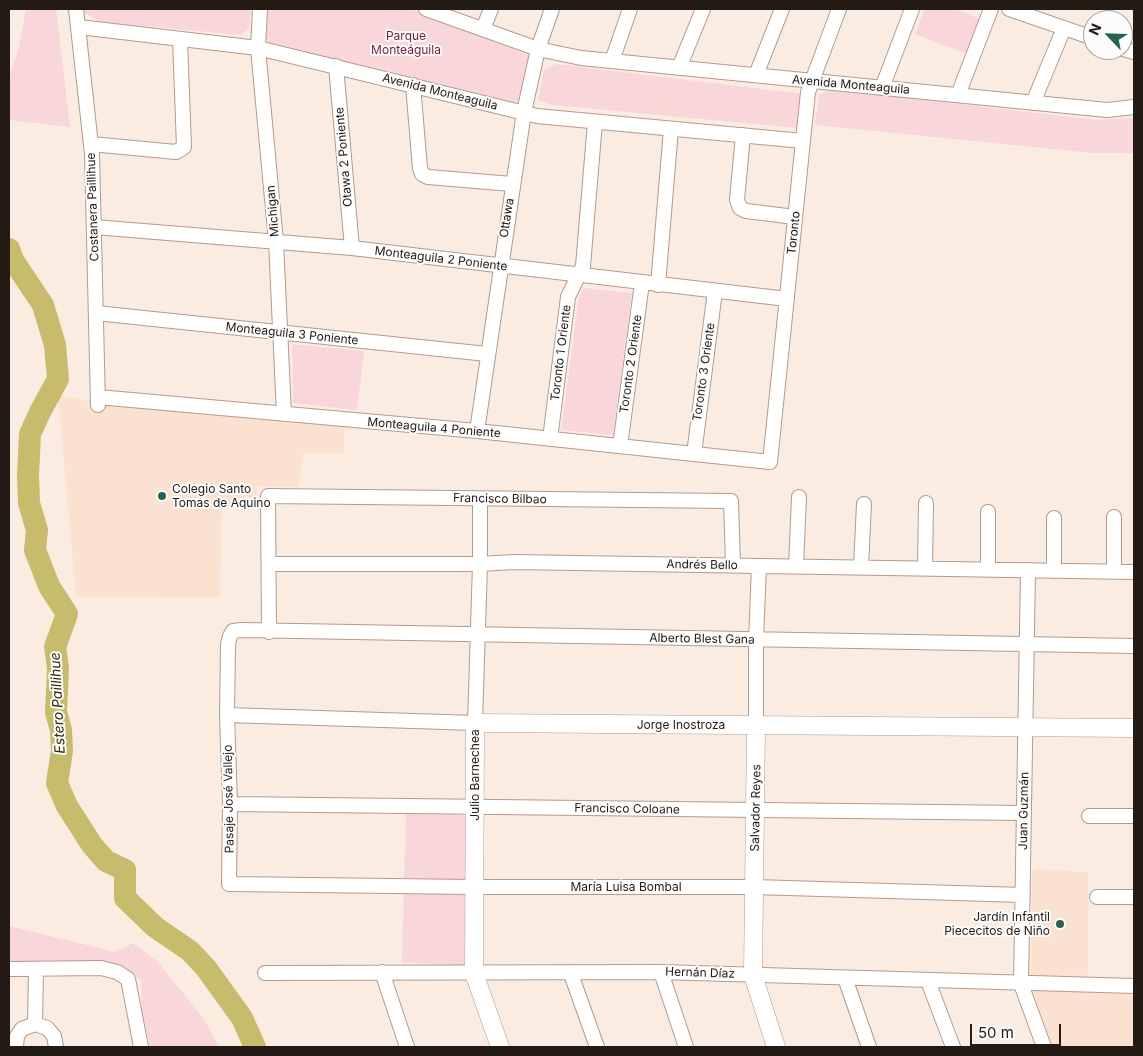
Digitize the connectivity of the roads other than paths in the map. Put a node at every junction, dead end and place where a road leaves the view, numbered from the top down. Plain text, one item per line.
1 (76, 9) edge
2 (260, 9) edge
3 (426, 9) edge
4 (491, 9) edge
5 (552, 9) edge
6 (630, 9) edge
7 (703, 9) edge
8 (782, 9) edge
9 (839, 9) edge
10 (912, 9) edge
11 (991, 9) edge
12 (1008, 9) edge
13 (78, 27) junction
14 (1064, 28) junction
15 (483, 29) junction
16 (1083, 35) edge
17 (180, 39) junction
18 (258, 48) junction
19 (538, 49) junction
20 (612, 60) junction
21 (336, 66) junction
22 (680, 68) junction
23 (756, 75) junction
24 (811, 81) junction
25 (413, 85) junction
26 (882, 88) junction
27 (958, 95) junction
28 (1034, 103) junction
29 (1134, 107) edge
30 (524, 112) junction
31 (595, 122) junction
32 (671, 128) junction
33 (743, 135) junction
34 (803, 141) junction
35 (91, 144) junction
36 (512, 184) junction
37 (795, 217) junction
38 (94, 227) junction
39 (276, 242) junction
40 (352, 248) junction
41 (500, 267) junction
42 (579, 276) junction
43 (642, 283) junction
44 (658, 284) junction
45 (715, 291) junction
46 (787, 299) junction
47 (96, 313) junction
48 (280, 332) junction
49 (488, 354) junction
50 (98, 402) joint
51 (284, 414) junction
52 (477, 431) junction
53 (550, 439) junction
54 (620, 446) junction
55 (694, 454) junction
56 (770, 462) joint
57 (799, 497) dead end
58 (480, 499) junction
59 (926, 503) dead end
60 (864, 504) dead end
61 (988, 512) dead end
62 (1114, 517) dead end
63 (1054, 518) dead end
64 (269, 564) junction
65 (480, 564) junction
66 (734, 565) junction
67 (759, 566) junction
68 (796, 566) junction
69 (861, 567) junction
70 (925, 568) junction
71 (988, 569) junction
72 (1028, 570) junction
73 (1054, 570) junction
74 (1114, 571) junction
75 (1134, 572) edge
76 (269, 632) junction
77 (477, 635) junction
78 (756, 640) junction
79 (1027, 644) junction
80 (1134, 646) edge
81 (227, 715) junction
82 (475, 723) junction
83 (756, 725) junction
84 (1025, 728) junction
85 (1134, 728) edge
86 (230, 804) junction
87 (476, 807) junction
88 (756, 810) junction
89 (1024, 814) junction
90 (1089, 816) dead end
91 (1134, 816) edge
92 (229, 884) joint
93 (473, 887) junction
94 (754, 887) junction
95 (1022, 895) junction
96 (1097, 897) dead end
97 (1134, 897) edge
98 (9, 968) edge
99 (36, 969) junction
100 (382, 972) junction
101 (661, 972) junction
102 (265, 973) dead end
103 (474, 973) junction
104 (571, 974) junction
105 (752, 974) junction
106 (845, 978) junction
107 (928, 980) junction
108 (1021, 984) junction
109 (1134, 986) edge
110 (35, 1024) junction
111 (16, 1047) edge
112 (56, 1047) edge
113 (141, 1047) edge
114 (407, 1047) edge
115 (500, 1047) edge
116 (597, 1047) edge
117 (686, 1047) edge
118 (776, 1047) edge
119 (869, 1047) edge
120 (953, 1047) edge
121 (1044, 1047) edge

1 - 13 street, Costanera Paillihue
2 - 18 street, Michigan
3 - 15 street, Avenida Monteaguila
4 - 15 street
5 - 19 street, Ottawa
6 - 20 street
7 - 22 street
8 - 23 street
9 - 24 street, Toronto
10 - 26 street
11 - 27 street
12 - 14 street
13 - 17 street, Avenida Monteaguila
13 - 35 street, Costanera Paillihue
14 - 16 street
14 - 28 street
15 - 19 street, Avenida Monteaguila
17 - 18 street, Avenida Monteaguila
17 - 35 street
18 - 21 street, Avenida Monteaguila
18 - 39 street, Michigan
19 - 20 street, Avenida Monteaguila
19 - 30 street, Ottawa
20 - 22 street, Avenida Monteaguila
21 - 25 street, Avenida Monteaguila
21 - 40 street, Otawa 2 Poniente
22 - 23 street, Avenida Monteaguila
23 - 24 street, Avenida Monteaguila
24 - 26 street, Avenida Monteaguila
24 - 34 street, Toronto
25 - 30 street, Avenida Monteaguila
25 - 36 street
26 - 27 street, Avenida Monteaguila
27 - 28 street, Avenida Monteaguila
28 - 29 street, Avenida Monteaguila
30 - 31 street, Avenida Monteaguila
30 - 36 street, Ottawa
31 - 32 street, Avenida Monteaguila
31 - 42 street, Toronto 1 Oriente
32 - 33 street, Avenida Monteaguila
32 - 44 street
33 - 34 street, Avenida Monteaguila
33 - 37 street
34 - 37 street, Toronto
35 - 38 street, Costanera Paillihue
36 - 41 street, Ottawa
37 - 46 street, Toronto
38 - 39 street, Monteaguila 2 Poniente
38 - 47 street, Costanera Paillihue
39 - 40 street, Monteaguila 2 Poniente
39 - 48 street, Michigan
40 - 41 street, Monteaguila 2 Poniente
41 - 42 street, Monteaguila 2 Poniente
41 - 49 street, Ottawa
42 - 43 street, Monteaguila 2 Poniente
42 - 53 street, Toronto 1 Oriente
43 - 44 street, Monteaguila 2 Poniente
43 - 54 street, Toronto 2 Oriente
44 - 45 street, Monteaguila 2 Poniente
45 - 46 street, Monteaguila 2 Poniente
45 - 55 street, Toronto 3 Oriente
46 - 56 street, Toronto
47 - 48 street, Monteaguila 3 Poniente
47 - 50 street, Costanera Paillihue
48 - 49 street, Monteaguila 3 Poniente
48 - 51 street, Michigan
49 - 52 street, Ottawa
50 - 51 street, Monteaguila 4 Poniente
51 - 52 street, Monteaguila 4 Poniente
52 - 53 street, Monteaguila 4 Poniente
53 - 54 street, Monteaguila 4 Poniente
54 - 55 street, Monteaguila 4 Poniente
55 - 56 street, Monteaguila 4 Poniente
57 - 68 street
58 - 64 street, Francisco Bilbao
58 - 65 street, Julio Barnechea
58 - 66 street, Francisco Bilbao
59 - 70 street
60 - 69 street
61 - 71 street
62 - 74 street
63 - 73 street
64 - 65 street, Andrés Bello
64 - 76 street
65 - 66 street, Andrés Bello
65 - 77 street, Julio Barnechea
66 - 67 street, Andrés Bello
67 - 68 street, Andrés Bello
67 - 78 street, Salvador Reyes
68 - 69 street, Andrés Bello
69 - 70 street, Andrés Bello
70 - 71 street, Andrés Bello
71 - 72 street, Andrés Bello
72 - 73 street, Andrés Bello
72 - 79 street, Juan Guzmán
73 - 74 street, Andrés Bello
74 - 75 street, Andrés Bello
76 - 77 street, Alberto Blest Gana
76 - 81 street, Pasaje José Vallejo
77 - 78 street, Alberto Blest Gana
77 - 82 street, Julio Barnechea
78 - 79 street, Alberto Blest Gana
78 - 83 street, Salvador Reyes
79 - 80 street, Alberto Blest Gana
79 - 84 street, Juan Guzmán
81 - 82 street, Jorge Inostroza
81 - 86 street, Pasaje José Vallejo
82 - 83 street, Jorge Inostroza
82 - 87 street, Julio Barnechea
83 - 84 street, Jorge Inostroza
83 - 88 street, Salvador Reyes
84 - 85 street, Jorge Inostroza
84 - 89 street, Juan Guzmán
86 - 87 street, Francisco Coloane
86 - 92 street, Pasaje José Vallejo
87 - 88 street, Francisco Coloane
87 - 93 street, Julio Barnechea
88 - 89 street, Francisco Coloane
88 - 94 street, Salvador Reyes
89 - 95 street, Juan Guzmán
90 - 91 street
92 - 93 street, María Luisa Bombal
93 - 94 street, María Luisa Bombal
93 - 103 street, Julio Barnechea
94 - 95 street, María Luisa Bombal
94 - 105 street, Salvador Reyes
95 - 108 street, Juan Guzmán
96 - 97 street
98 - 99 street
99 - 110 street
99 - 113 street
100 - 102 street, Hernán Díaz
100 - 103 street, Hernán Díaz
100 - 114 street
101 - 104 street, Hernán Díaz
101 - 105 street, Hernán Díaz
101 - 117 street
103 - 104 street, Hernán Díaz
103 - 115 street, Julio Barnechea
104 - 116 street
105 - 106 street, Hernán Díaz
105 - 118 street, Salvador Reyes
106 - 107 street, Hernán Díaz
106 - 119 street
107 - 108 street, Hernán Díaz
107 - 120 street
108 - 109 street, Hernán Díaz
108 - 121 street, Juan Guzmán
110 - 111 street
110 - 112 street

